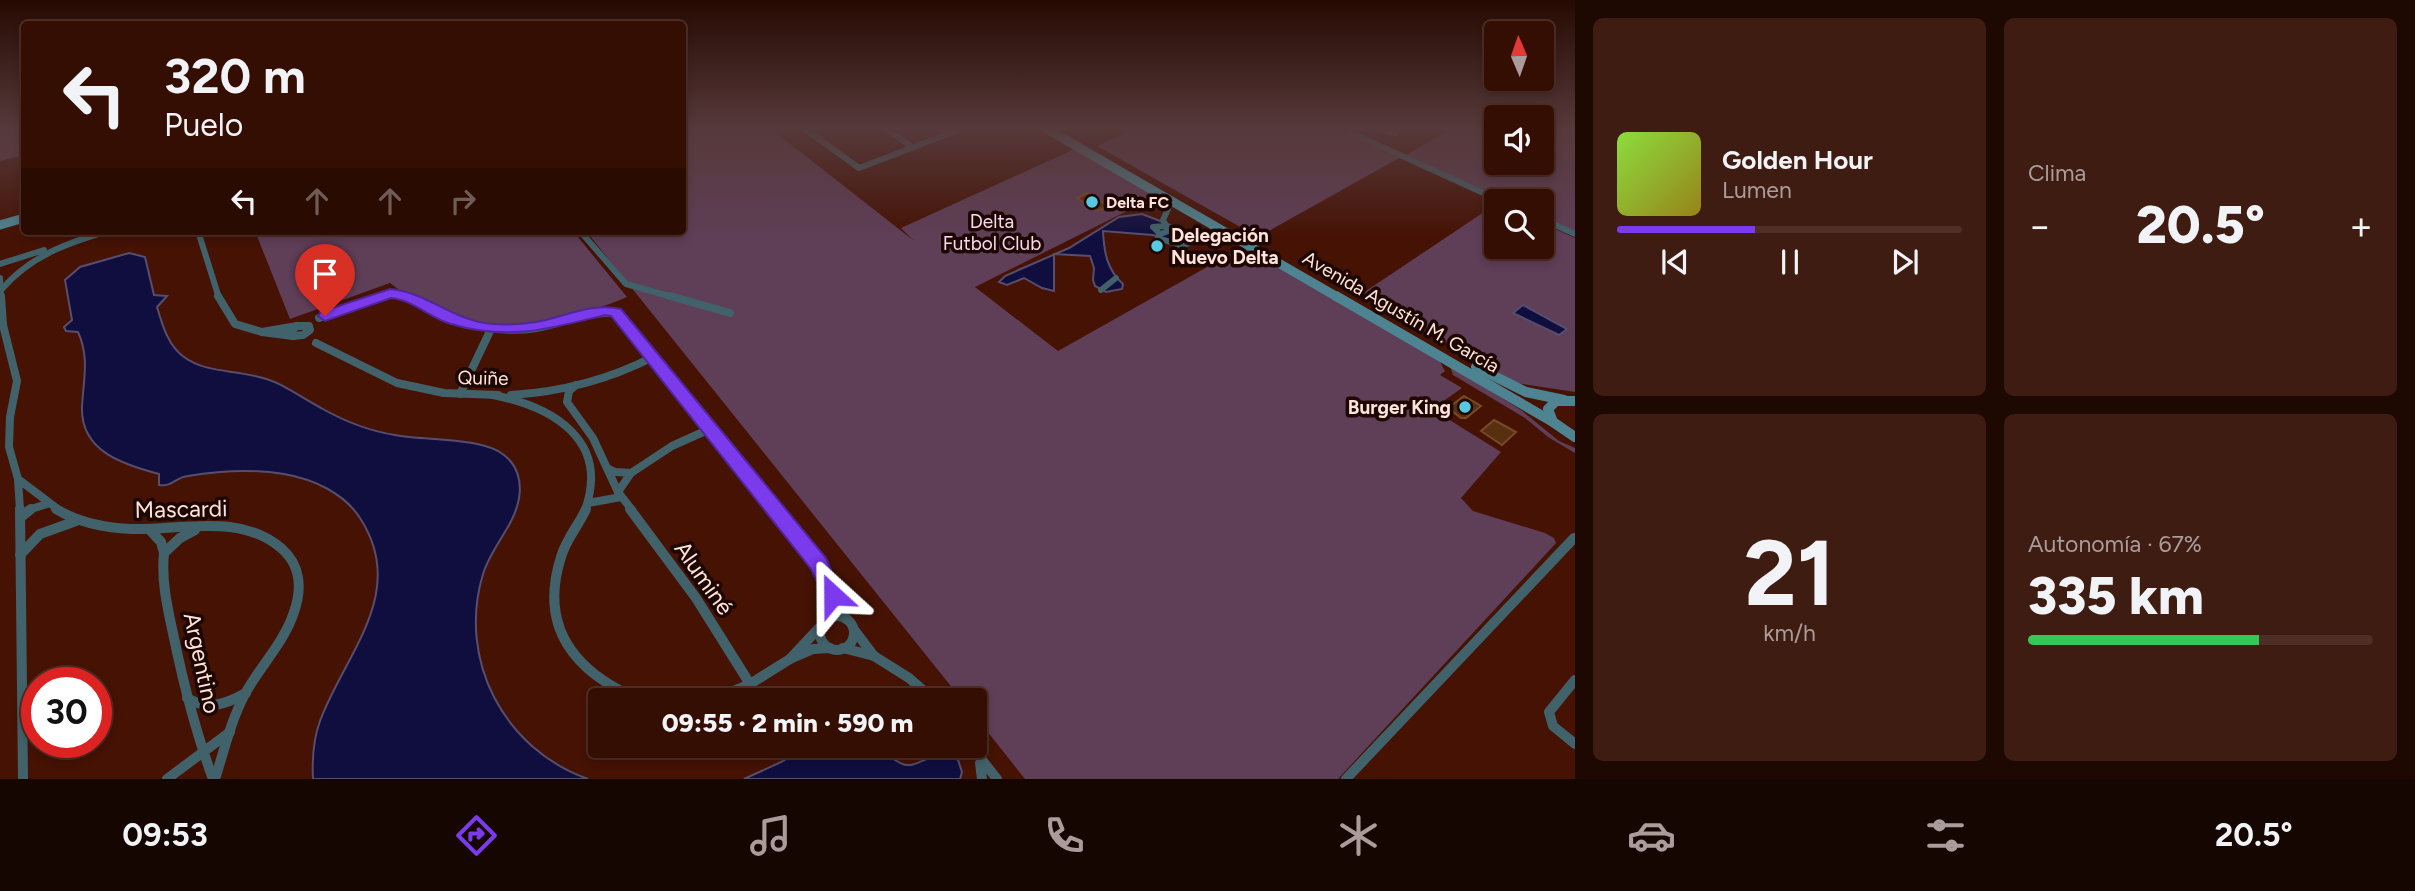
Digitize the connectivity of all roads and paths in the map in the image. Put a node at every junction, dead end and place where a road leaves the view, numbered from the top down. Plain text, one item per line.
1 (1110, 165) edge
2 (1123, 165) edge
3 (1423, 165) edge
4 (1484, 193) edge
5 (1168, 209) dead end
6 (21, 217) edge
7 (0, 223) edge
8 (1554, 224) edge
9 (1575, 234) edge
10 (94, 235) edge
11 (199, 235) edge
12 (583, 235) edge
13 (1194, 241) dead end
14 (60, 245) junction
15 (0, 264) edge
16 (0, 278) edge
17 (1116, 278) dead end
18 (1, 290) edge
19 (1101, 290) dead end
20 (730, 313) dead end
21 (305, 328) junction
22 (491, 329) junction
23 (262, 331) junction
24 (295, 336) junction
25 (316, 343) junction
26 (653, 357) junction
27 (576, 385) junction
28 (550, 391) junction
29 (539, 393) junction
30 (460, 394) junction
31 (493, 395) junction
32 (1569, 401) edge
33 (567, 402) junction
34 (537, 405) junction
35 (1553, 422) junction
36 (712, 428) junction
37 (1575, 437) edge
38 (607, 468) junction
39 (631, 473) junction
40 (18, 479) junction
41 (620, 495) junction
42 (588, 503) junction
43 (47, 504) junction
44 (61, 513) junction
45 (21, 517) junction
46 (80, 521) junction
47 (55, 527) junction
48 (202, 527) junction
49 (150, 530) junction
50 (21, 533) junction
51 (40, 534) junction
52 (1574, 538) edge
53 (163, 553) junction
54 (20, 555) junction
55 (833, 595) junction
56 (846, 619) junction
57 (825, 622) junction
58 (855, 630) junction
59 (838, 648) junction
60 (874, 656) junction
61 (790, 659) junction
62 (1575, 680) edge
63 (750, 684) junction
64 (612, 688) edge
65 (740, 688) edge
66 (920, 688) edge
67 (246, 692) junction
68 (187, 698) junction
69 (232, 730) junction
70 (1575, 744) edge
71 (202, 751) junction
72 (980, 760) joint
73 (23, 779) edge
74 (167, 779) edge
75 (214, 779) edge
76 (982, 779) edge
77 (997, 779) edge
78 (1346, 779) edge

1 - 35 main road, Avenida Agustín M. García
2 - 32 main road, Avenida Agustín M. García
3 - 4 street
5 - 13 street
6 - 7 main road
8 - 9 street
10 - 14 street
11 - 23 street, Quiñe
12 - 20 street
14 - 15 street
14 - 18 street
16 - 18 street
17 - 19 street
18 - 40 street
21 - 22 street
21 - 23 street
21 - 24 street
21 - 24 street
21 - 25 street
22 - 26 street
22 - 30 street
23 - 24 street, Quiñe
24 - 25 street, Quiñe
25 - 30 street, Quiñe
26 - 27 street, Quiñe
26 - 36 street
27 - 28 street, Quiñe
27 - 33 street
28 - 29 street, Quiñe
28 - 33 street
29 - 31 street, Quiñe
29 - 34 street
30 - 31 street, Quiñe
31 - 34 street
32 - 35 main road
33 - 38 street, Aluminé
34 - 42 street
35 - 37 main road, Avenida Agustín M. García
36 - 39 street
36 - 55 street
38 - 39 street
38 - 41 street, Aluminé
39 - 41 street
40 - 43 street
40 - 45 street
41 - 42 street
41 - 63 street, Aluminé
42 - 64 street
43 - 44 street
43 - 45 street
44 - 46 street
44 - 47 street
45 - 50 street
46 - 47 street
46 - 49 street, Mascardi
47 - 51 street
48 - 49 street, Mascardi
48 - 53 street
48 - 67 street, Mascardi
49 - 53 street
50 - 51 street
50 - 54 street
51 - 54 street
52 - 78 street
53 - 68 street, Argentino
54 - 73 street
55 - 56 street
55 - 57 street
56 - 57 street
56 - 58 street
57 - 59 street
57 - 61 street
58 - 59 street
58 - 60 street
59 - 60 street
59 - 61 street
60 - 66 street
61 - 63 street
62 - 70 street
63 - 65 street
67 - 68 street
67 - 69 street, Argentino
68 - 71 street, Argentino
69 - 71 street
69 - 75 street, Argentino
71 - 74 street
71 - 75 street, Argentino
72 - 76 street
72 - 77 street

